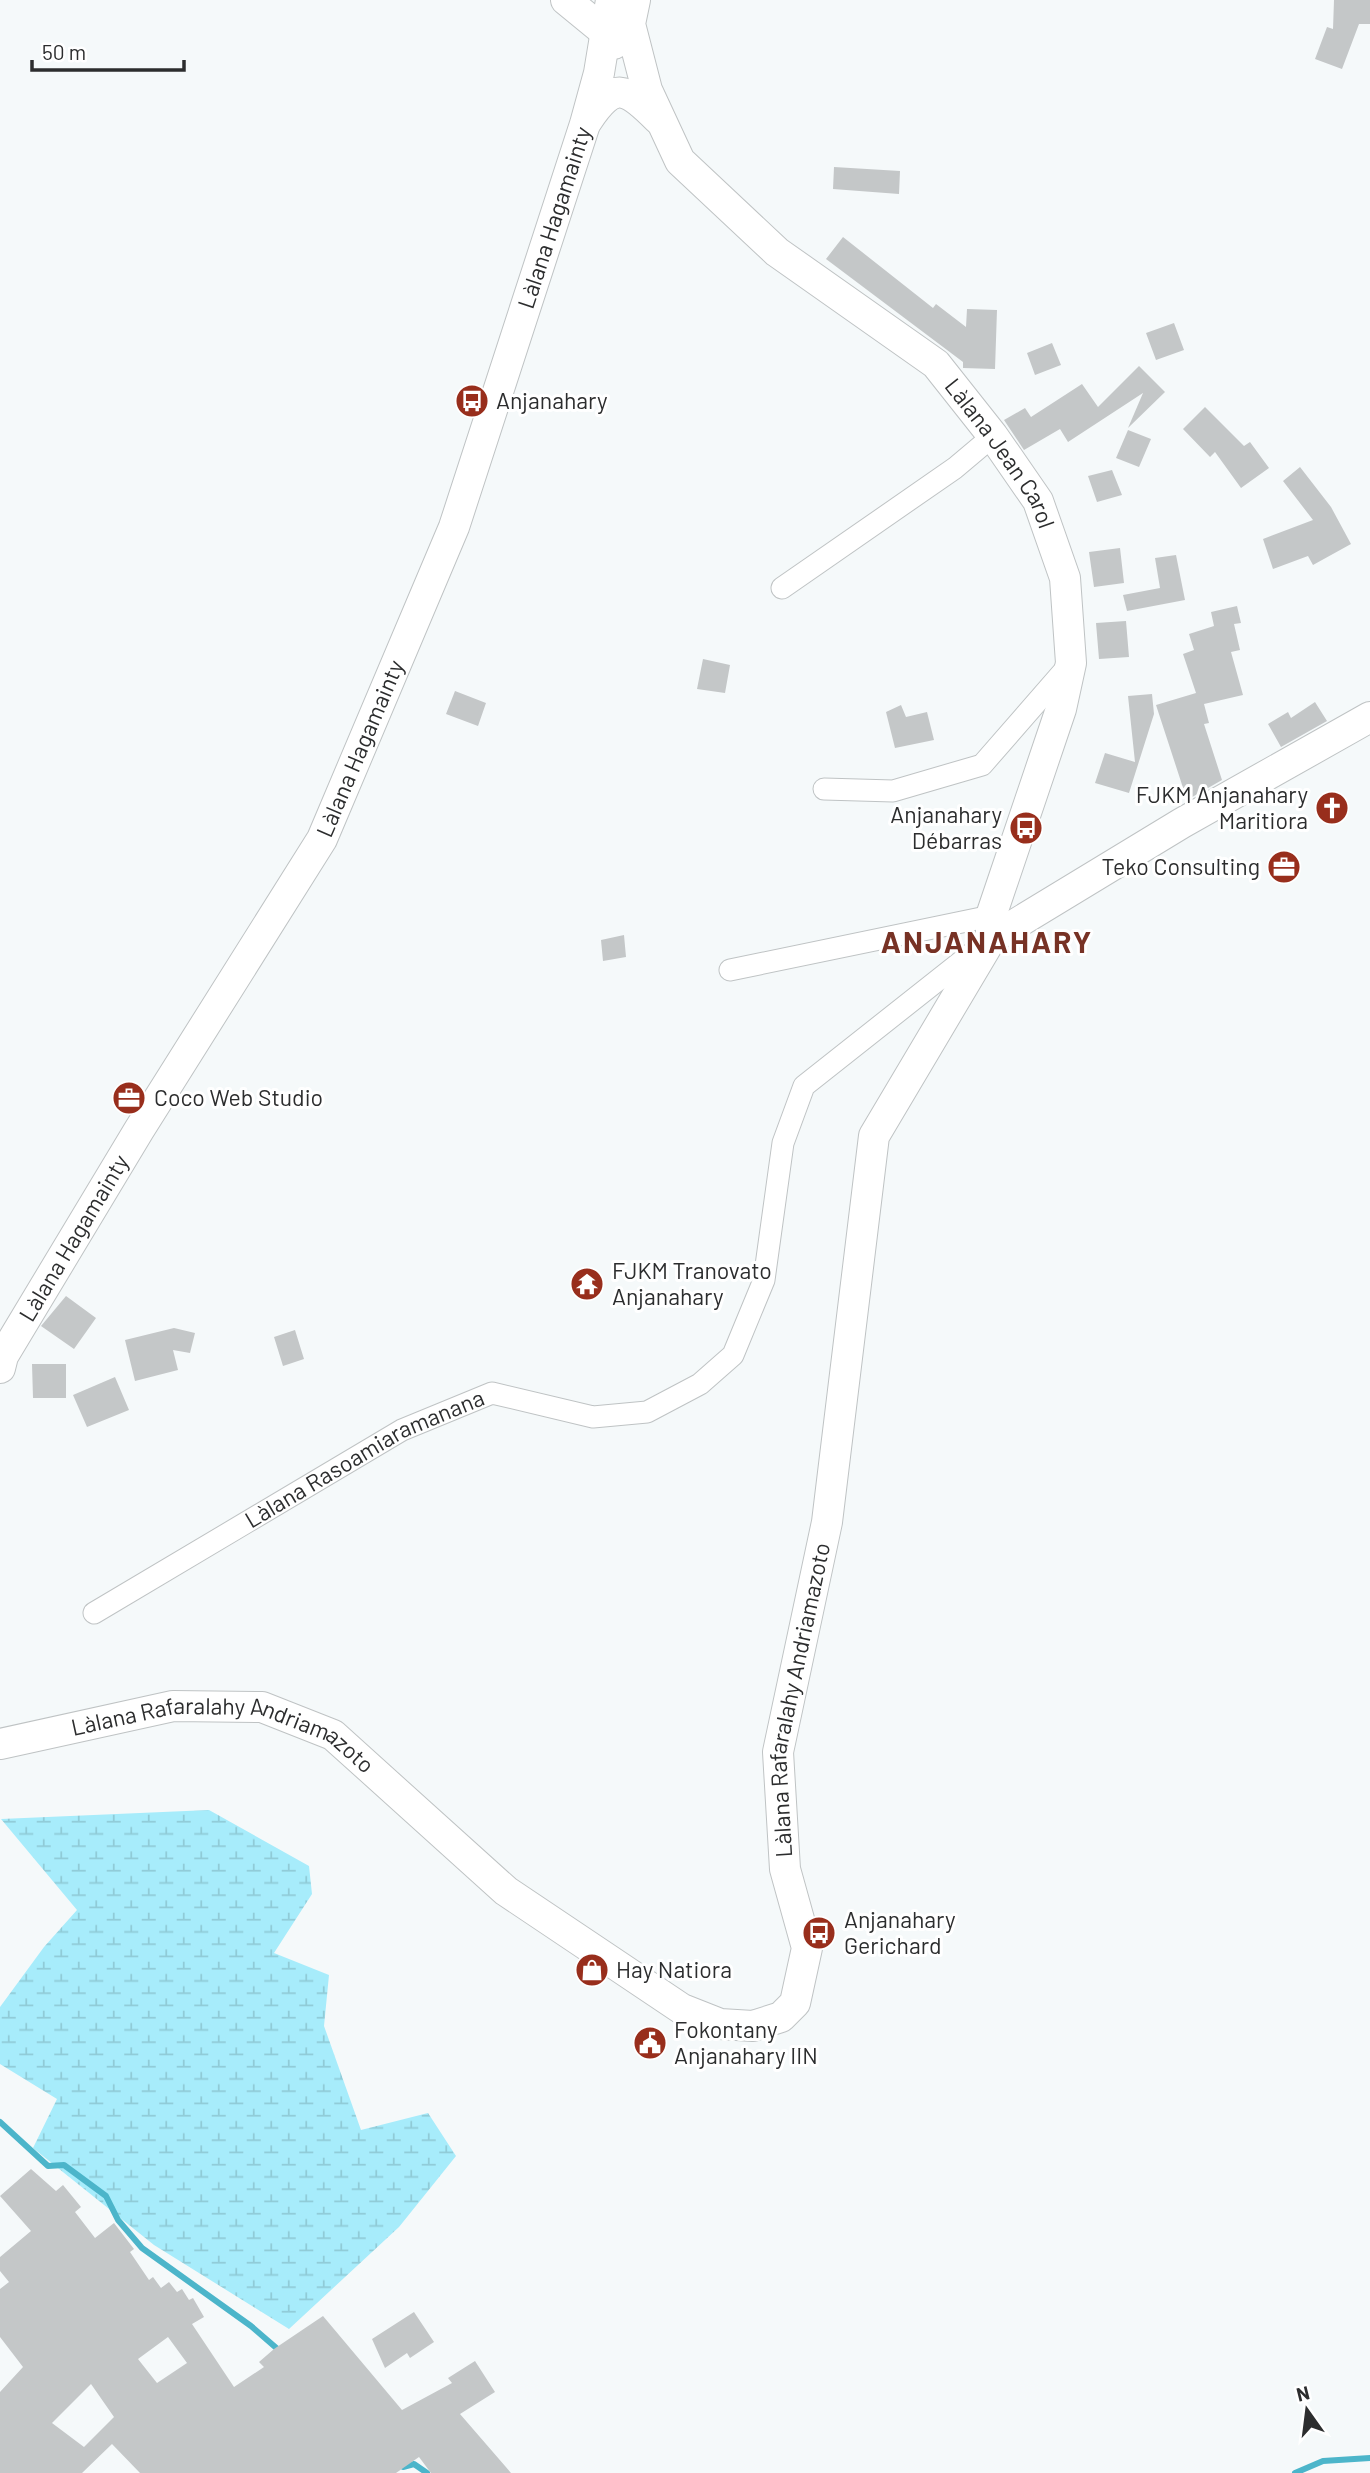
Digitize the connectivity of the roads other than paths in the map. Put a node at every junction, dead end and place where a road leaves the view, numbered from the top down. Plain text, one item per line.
1 (565, 0) edge
2 (579, 0) edge
3 (618, 8) edge
4 (599, 73) junction
5 (647, 90) junction
6 (660, 121) junction
7 (585, 124) junction
8 (993, 436) junction
9 (782, 588) dead end
10 (1071, 663) junction
11 (1370, 717) edge
12 (824, 789) dead end
13 (991, 927) junction
14 (730, 970) dead end
15 (0, 1368) edge
16 (94, 1613) dead end
17 (0, 1744) edge

1 - 3 main road
1 - 4 main road
2 - 3 main road
3 - 4 main road
3 - 5 main road
3 - 5 main road
4 - 7 main road, Làlana Hagamainty
5 - 6 main road, Làlana Jean Carol
6 - 7 main road
6 - 8 main road, Làlana Jean Carol
7 - 15 main road, Làlana Hagamainty
8 - 9 street
8 - 10 main road, Làlana Jean Carol
10 - 12 street
10 - 13 main road, Làlana Jean Carol
11 - 13 main road, Làlana Rasoamiaramanana
13 - 14 street
13 - 16 street, Làlana Rasoamiaramanana
13 - 17 main road, Làlana Rafaralahy Andriamazoto

